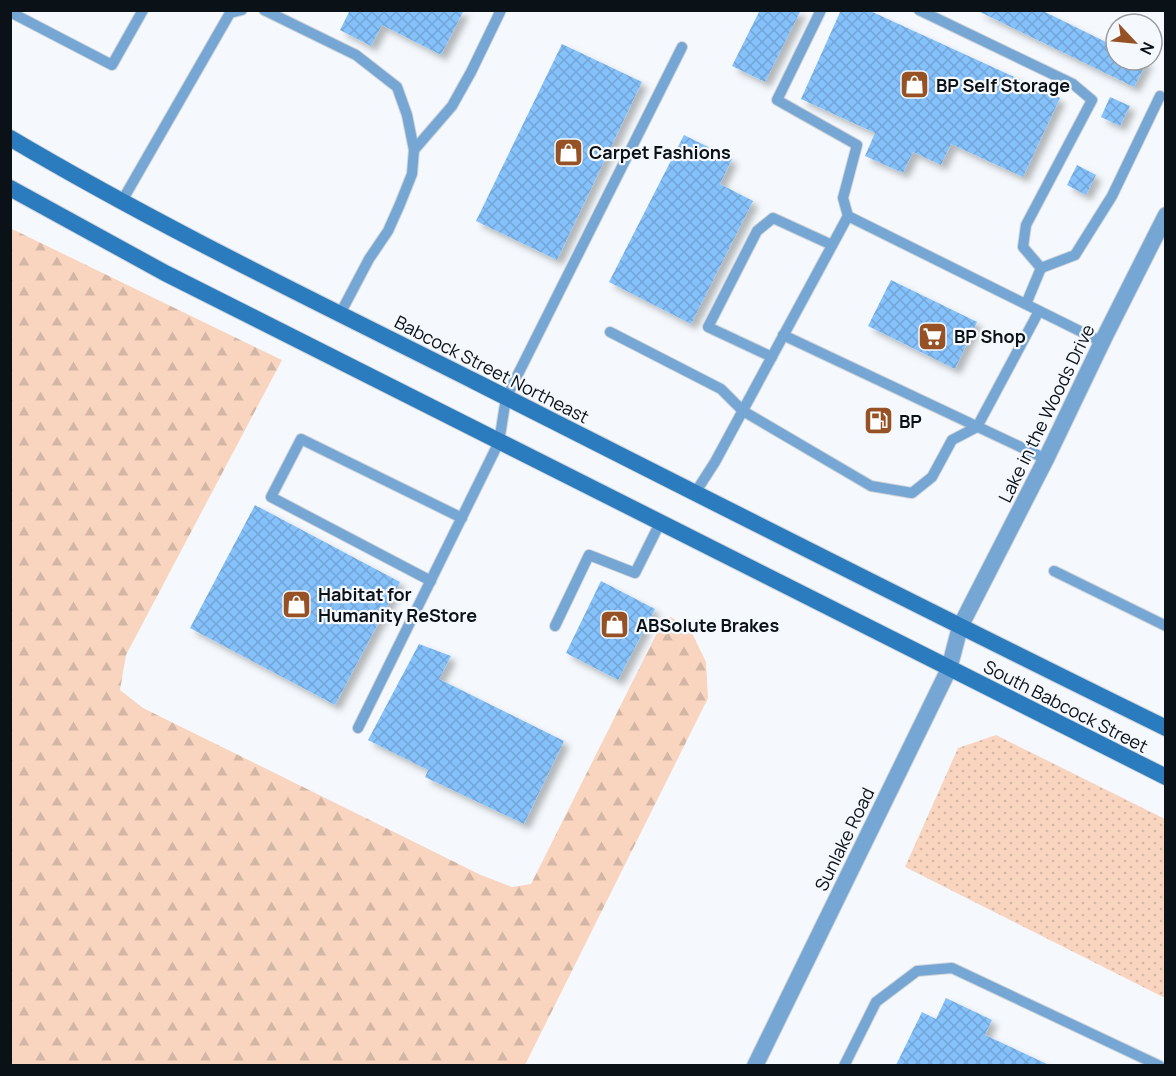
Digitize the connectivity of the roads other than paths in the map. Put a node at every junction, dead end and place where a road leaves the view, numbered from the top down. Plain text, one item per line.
1 (143, 10) edge
2 (264, 10) edge
3 (501, 10) edge
4 (821, 10) edge
5 (919, 10) edge
6 (240, 11) edge
7 (10, 12) edge
8 (682, 47) dead end
9 (1160, 96) dead end
10 (10, 138) edge
11 (414, 150) junction
12 (10, 188) edge
13 (122, 201) junction
14 (1166, 215) edge
15 (848, 216) junction
16 (832, 245) junction
17 (1041, 268) junction
18 (1026, 304) junction
19 (1039, 311) junction
20 (340, 314) junction
21 (610, 332) dead end
22 (783, 335) junction
23 (1102, 342) junction
24 (772, 357) junction
25 (507, 398) junction
26 (743, 411) junction
27 (977, 427) junction
28 (499, 442) junction
29 (1046, 459) junction
30 (695, 493) junction
31 (462, 518) junction
32 (660, 523) junction
33 (1054, 571) dead end
34 (431, 581) junction
35 (1166, 626) edge
36 (555, 627) dead end
37 (960, 627) junction
38 (949, 669) junction
39 (358, 728) dead end
40 (1166, 728) edge
41 (1166, 777) edge
42 (755, 1065) edge
43 (844, 1065) edge
44 (1160, 1065) edge

1 - 7 lane
2 - 11 lane
3 - 11 lane
4 - 15 lane
5 - 17 lane
6 - 13 lane
8 - 25 lane
9 - 17 lane
10 - 13 main road, Babcock Street Northeast
11 - 20 lane
12 - 28 main road
13 - 20 main road, Babcock Street Northeast
14 - 23 street, Lake in the Woods Drive
15 - 16 lane
15 - 18 lane
16 - 22 lane
16 - 24 lane
17 - 18 lane
18 - 19 lane
19 - 23 lane
19 - 27 lane
20 - 25 main road, Babcock Street Northeast
21 - 26 lane
22 - 24 lane
22 - 27 lane
23 - 29 street, Lake in the Woods Drive
24 - 26 lane
25 - 28 lane
25 - 30 main road, Babcock Street Northeast
26 - 27 lane
26 - 30 lane
27 - 29 lane
28 - 31 lane
28 - 32 main road
29 - 37 street, Lake in the Woods Drive
30 - 37 main road, Babcock Street Northeast
31 - 34 lane
31 - 34 lane
32 - 36 lane
32 - 38 main road
33 - 35 lane
34 - 39 lane
37 - 38 street, Sunlake Road
37 - 40 main road, South Babcock Street
38 - 41 main road, South Babcock Street
38 - 42 street, Sunlake Road
43 - 44 lane

